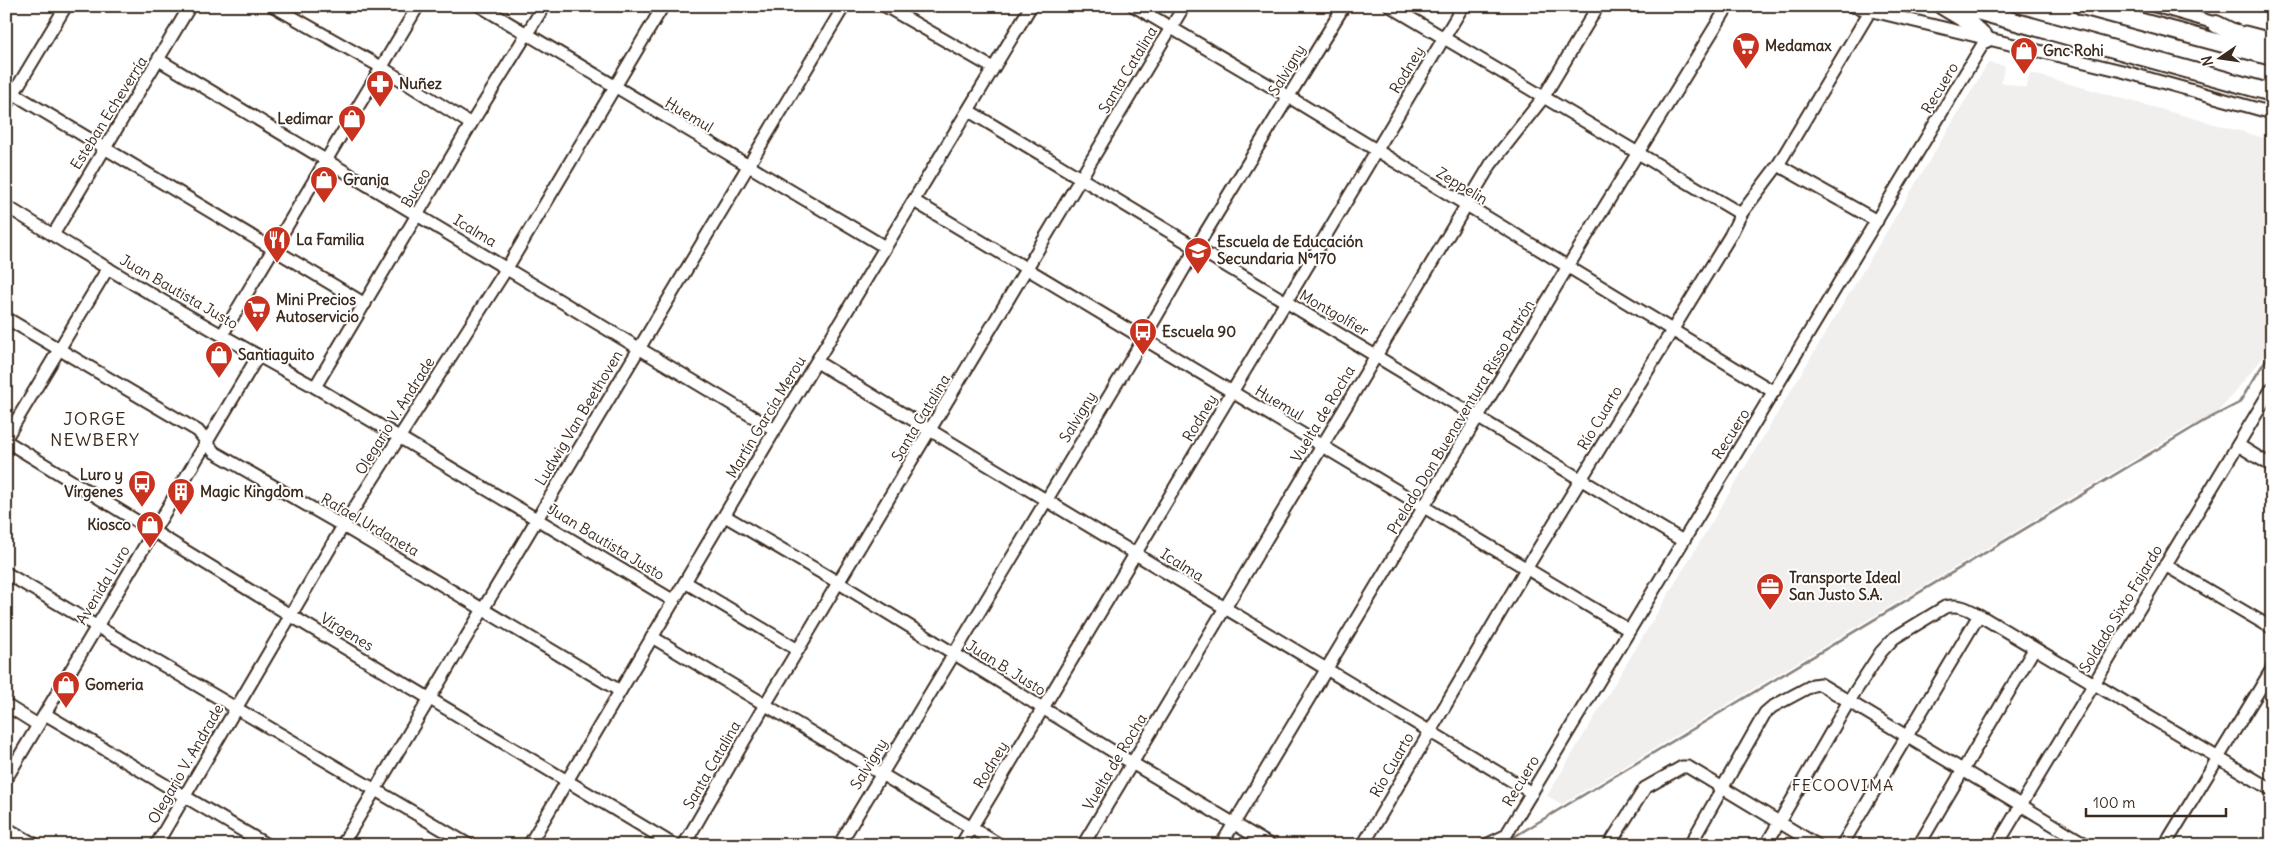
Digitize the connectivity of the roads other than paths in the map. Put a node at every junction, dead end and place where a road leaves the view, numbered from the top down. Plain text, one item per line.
1 (66, 6) edge
2 (190, 6) edge
3 (273, 6) edge
4 (418, 6) edge
5 (480, 6) edge
6 (544, 6) edge
7 (663, 6) edge
8 (844, 6) edge
9 (885, 6) edge
10 (1031, 6) edge
11 (1134, 6) edge
12 (1184, 6) edge
13 (1344, 6) edge
14 (1390, 6) edge
15 (1464, 6) edge
16 (1598, 6) edge
17 (1728, 6) edge
18 (1852, 6) edge
19 (1942, 6) edge
20 (1959, 6) edge
21 (2082, 6) edge
22 (2155, 6) edge
23 (1870, 11) junction
24 (2216, 24) junction
25 (1171, 28) junction
26 (527, 35) junction
27 (1445, 37) junction
28 (1986, 40) junction
29 (2272, 40) edge
30 (2272, 52) edge
31 (2272, 57) edge
32 (159, 60) junction
33 (381, 67) junction
34 (993, 68) junction
35 (616, 88) junction
36 (10, 92) edge
37 (2272, 93) edge
38 (1288, 97) junction
39 (1543, 98) junction
40 (6, 106) edge
41 (969, 111) junction
42 (2272, 113) edge
43 (471, 124) junction
44 (103, 149) junction
45 (1375, 152) junction
46 (1639, 154) junction
47 (327, 159) junction
48 (1778, 164) junction
49 (747, 167) junction
50 (1080, 178) junction
51 (914, 201) junction
52 (6, 206) edge
53 (1466, 206) junction
54 (1741, 214) junction
55 (418, 215) junction
56 (1877, 221) junction
57 (53, 235) junction
58 (885, 247) junction
59 (274, 248) junction
60 (1196, 248) junction
61 (108, 268) junction
62 (507, 268) junction
63 (1567, 268) junction
64 (1027, 269) junction
65 (1286, 303) junction
66 (365, 304) junction
67 (6, 318) edge
68 (1671, 330) junction
69 (222, 335) junction
70 (1144, 338) junction
71 (638, 347) junction
72 (59, 350) junction
73 (1376, 355) junction
74 (258, 356) junction
75 (817, 362) junction
76 (315, 387) junction
77 (2272, 388) edge
78 (1774, 392) junction
79 (1233, 393) junction
80 (1478, 418) junction
81 (775, 430) junction
82 (930, 430) junction
83 (398, 436) junction
84 (6, 440) edge
85 (206, 441) junction
86 (2238, 445) junction
87 (1322, 447) junction
88 (2272, 466) edge
89 (1581, 479) junction
90 (1046, 500) junction
91 (1425, 508) junction
92 (725, 516) junction
93 (538, 518) junction
94 (343, 526) junction
95 (153, 531) junction
96 (1683, 541) junction
97 (1136, 554) junction
98 (2165, 565) junction
99 (1526, 569) junction
100 (6, 573) edge
101 (685, 582) junction
102 (840, 583) junction
103 (674, 600) junction
104 (483, 609) junction
105 (1225, 609) junction
106 (290, 615) junction
107 (1979, 615) junction
108 (97, 625) junction
109 (2272, 628) edge
110 (1629, 630) junction
111 (652, 637) junction
112 (2034, 649) junction
113 (798, 650) junction
114 (955, 653) junction
115 (2272, 669) edge
116 (1328, 670) junction
117 (2094, 683) junction
118 (620, 691) junction
119 (430, 699) junction
120 (1849, 701) junction
121 (766, 703) junction
122 (6, 705) edge
123 (236, 707) junction
124 (1043, 709) junction
125 (45, 714) junction
126 (38, 725) junction
127 (1429, 732) junction
128 (1906, 735) junction
129 (2219, 757) junction
130 (1132, 763) junction
131 (1963, 770) junction
132 (881, 774) junction
133 (6, 778) edge
134 (567, 780) junction
135 (1722, 788) junction
136 (375, 789) junction
137 (2272, 790) edge
138 (1532, 793) junction
139 (184, 796) junction
140 (2022, 805) junction
141 (1779, 822) junction
142 (1234, 823) junction
143 (971, 827) junction
144 (6, 828) edge
145 (1503, 841) edge
146 (36, 845) edge
147 (156, 845) edge
148 (266, 845) edge
149 (342, 845) edge
150 (470, 845) edge
151 (528, 845) edge
152 (674, 845) edge
153 (684, 845) edge
154 (839, 845) edge
155 (961, 845) edge
156 (1000, 845) edge
157 (1083, 845) edge
158 (1221, 845) edge
159 (1270, 845) edge
160 (1363, 845) edge
161 (1486, 845) edge
162 (1609, 845) edge
163 (1690, 845) edge
164 (1766, 845) edge
165 (1817, 845) edge
166 (1842, 845) edge
167 (1919, 845) edge
168 (1997, 845) edge
169 (2087, 845) edge
170 (2165, 845) edge

1 - 36 street
2 - 32 street, Esteban Echeverría
3 - 33 street
4 - 33 street
5 - 26 street, Huemul
6 - 26 street, Buceo
7 - 35 street, Olegario V. Andrade
8 - 49 street, Ludwig Van Beethoven
9 - 34 street
10 - 34 street, Martín García Merou
11 - 25 street, Zeppelin
12 - 25 street, Santa Catalina
13 - 38 street, Salvigny
14 - 27 street
15 - 27 street, Rodney
16 - 39 street, Vuelta de Rocha
17 - 46 street, Prelado Don Buenaventura Risso Patrón
18 - 23 street
19 - 28 highway
20 - 37 highway
21 - 31 highway
22 - 24 street
23 - 28 street
23 - 48 street, Río Cuarto
24 - 29 street
24 - 30 highway
25 - 38 street, Zeppelin
25 - 50 street, Santa Catalina
26 - 35 street, Huemul
26 - 43 street, Buceo
27 - 39 street
27 - 45 street, Rodney
28 - 42 street
28 - 56 street, Recuero
32 - 44 street, Esteban Echeverría
32 - 47 street, Icalma
33 - 43 street
33 - 47 street
34 - 41 street, Martín García Merou
35 - 49 street, Huemul
35 - 62 street, Olegario V. Andrade
36 - 40 street
36 - 44 street
38 - 45 street, Zeppelin
38 - 60 street, Salvigny
39 - 46 street
39 - 53 street, Vuelta de Rocha
41 - 50 street, Montgolfier
41 - 51 street, Martín García Merou
43 - 55 street, Buceo
44 - 57 street, Esteban Echeverría
44 - 59 street
45 - 53 street, Zeppelin
45 - 65 street, Rodney
46 - 54 street
46 - 63 street, Prelado Don Buenaventura Risso Patrón
47 - 55 street, Icalma
47 - 59 street
48 - 54 street, Río Cuarto
48 - 56 street
49 - 58 street, Huemul
49 - 71 street, Ludwig Van Beethoven
50 - 60 street, Montgolfier
50 - 64 street, Santa Catalina
51 - 58 street, Martín García Merou
51 - 64 street, Huemul
52 - 57 street, Juan Bautista Justo
53 - 63 street, Zeppelin
53 - 73 street, Vuelta de Rocha
54 - 68 street, Río Cuarto
55 - 62 street, Icalma
55 - 66 street, Buceo
56 - 78 street, Recuero
57 - 61 street, Juan Bautista Justo
58 - 75 street, Martín García Merou
59 - 66 street
59 - 69 street
60 - 65 street, Montgolfier
60 - 70 street, Salvigny
61 - 69 street, Juan Bautista Justo
61 - 72 street
62 - 71 street, Icalma
62 - 83 street, Olegario V. Andrade
63 - 68 street, Zeppelin
63 - 80 street, Prelado Don Buenaventura Risso Patrón
64 - 70 street, Huemul
64 - 82 street, Santa Catalina
65 - 73 street, Montgolfier
65 - 79 street, Rodney
66 - 76 street, Buceo
67 - 72 street, Rafael Urdaneta
68 - 78 street, Zeppelin
68 - 89 street, Río Cuarto
69 - 74 street, Juan Bautista Justo
70 - 79 street, Huemul
70 - 90 street, Salvigny
71 - 81 street, Icalma
71 - 93 street, Ludwig Van Beethoven
72 - 84 street
72 - 85 street, Rafael Urdaneta
73 - 80 street, Montgolfier
73 - 87 street, Vuelta de Rocha
74 - 76 street, Juan Bautista Justo
74 - 85 street, Avenida Luro
75 - 81 street, Martín García Merou
75 - 82 street, Icalma
76 - 83 street, Juan Bautista Justo
77 - 86 street, Soldado Sixto Fajardo
78 - 96 street, Recuero
79 - 87 street, Huemul
79 - 97 street, Rodney
80 - 89 street, Montgolfier
80 - 91 street, Prelado Don Buenaventura Risso Patrón
81 - 92 street, Martín García Merou
82 - 90 street, Icalma
82 - 102 street, Santa Catalina
83 - 93 street, Juan Bautista Justo
83 - 94 street, Olegario V. Andrade
84 - 95 street, Vírgenes
85 - 94 street, Rafael Urdaneta
85 - 95 street, Avenida Luro
86 - 88 street
86 - 98 street, Soldado Sixto Fajardo
87 - 91 street, Huemul
87 - 105 street, Vuelta de Rocha
89 - 96 street, Montgolfier
89 - 99 street, Río Cuarto
90 - 97 street, Icalma
90 - 114 street, Salvigny
91 - 99 street, Huemul
91 - 116 street, Prelado Don Buenaventura Risso Patrón
92 - 101 street, Martín García Merou
92 - 102 street, Juan B. Justo
93 - 103 street, Juan Bautista Justo
93 - 104 street, Ludwig Van Beethoven
94 - 104 street, Rafael Urdaneta
94 - 106 street, Olegario V. Andrade
95 - 106 street, Vírgenes
95 - 108 street, Avenida Luro
96 - 110 street, Recuero
97 - 105 street, Icalma
97 - 124 street, Rodney
98 - 109 street
98 - 117 street, Soldado Sixto Fajardo
99 - 110 street, Huemul
99 - 127 street, Río Cuarto
100 - 108 street
101 - 103 street, Martín García Merou
101 - 113 street
102 - 113 street, Santa Catalina
102 - 114 street, Juan B. Justo
103 - 111 street, Martín García Merou
104 - 118 street, Rafael Urdaneta
104 - 119 street, Ludwig Van Beethoven
105 - 116 street, Icalma
105 - 130 street, Vuelta de Rocha
106 - 119 street, Vírgenes
106 - 123 street, Olegario V. Andrade
107 - 112 street
107 - 120 street
107 - 128 street
108 - 123 street
108 - 125 street, Avenida Luro
110 - 138 street, Recuero
111 - 118 street, Martín García Merou
111 - 121 street
112 - 117 street
112 - 131 street
113 - 121 street, Santa Catalina
114 - 124 street, Juan B. Justo
114 - 132 street, Salvigny
115 - 129 street
116 - 127 street, Icalma
116 - 142 street, Prelado Don Buenaventura Risso Patrón
117 - 129 street
117 - 140 street, Soldado Sixto Fajardo
118 - 134 street, Martín García Merou
119 - 134 street, Vírgenes
119 - 136 street, Ludwig Van Beethoven
120 - 128 street
120 - 135 street
120 - 141 street
121 - 132 street
121 - 153 street, Santa Catalina
122 - 126 street
123 - 136 street
123 - 139 street, Olegario V. Andrade
124 - 130 street, Juan B. Justo
124 - 143 street, Rodney
125 - 126 street, Avenida Luro
125 - 139 street
126 - 133 street, Avenida Luro
127 - 138 street, Icalma
127 - 160 street, Río Cuarto
128 - 131 street
128 - 166 street
129 - 137 street
129 - 170 street
130 - 142 street, Juan B. Justo
130 - 157 street, Vuelta de Rocha
131 - 140 street
131 - 167 street
132 - 143 street
132 - 154 street, Salvigny
134 - 151 street, Martín García Merou
134 - 152 street, Vírgenes
135 - 141 street
135 - 162 street
135 - 163 street
136 - 149 street, Ludwig Van Beethoven
136 - 150 street
138 - 145 street, Recuero
139 - 147 street, Olegario V. Andrade
139 - 148 street
140 - 168 street, Soldado Sixto Fajardo
140 - 169 street
141 - 164 street
141 - 165 street
142 - 158 street, Prelado Don Buenaventura Risso Patrón
142 - 159 street, Juan B. Justo
143 - 155 street, Rodney
143 - 156 street
144 - 146 street
145 - 161 street

